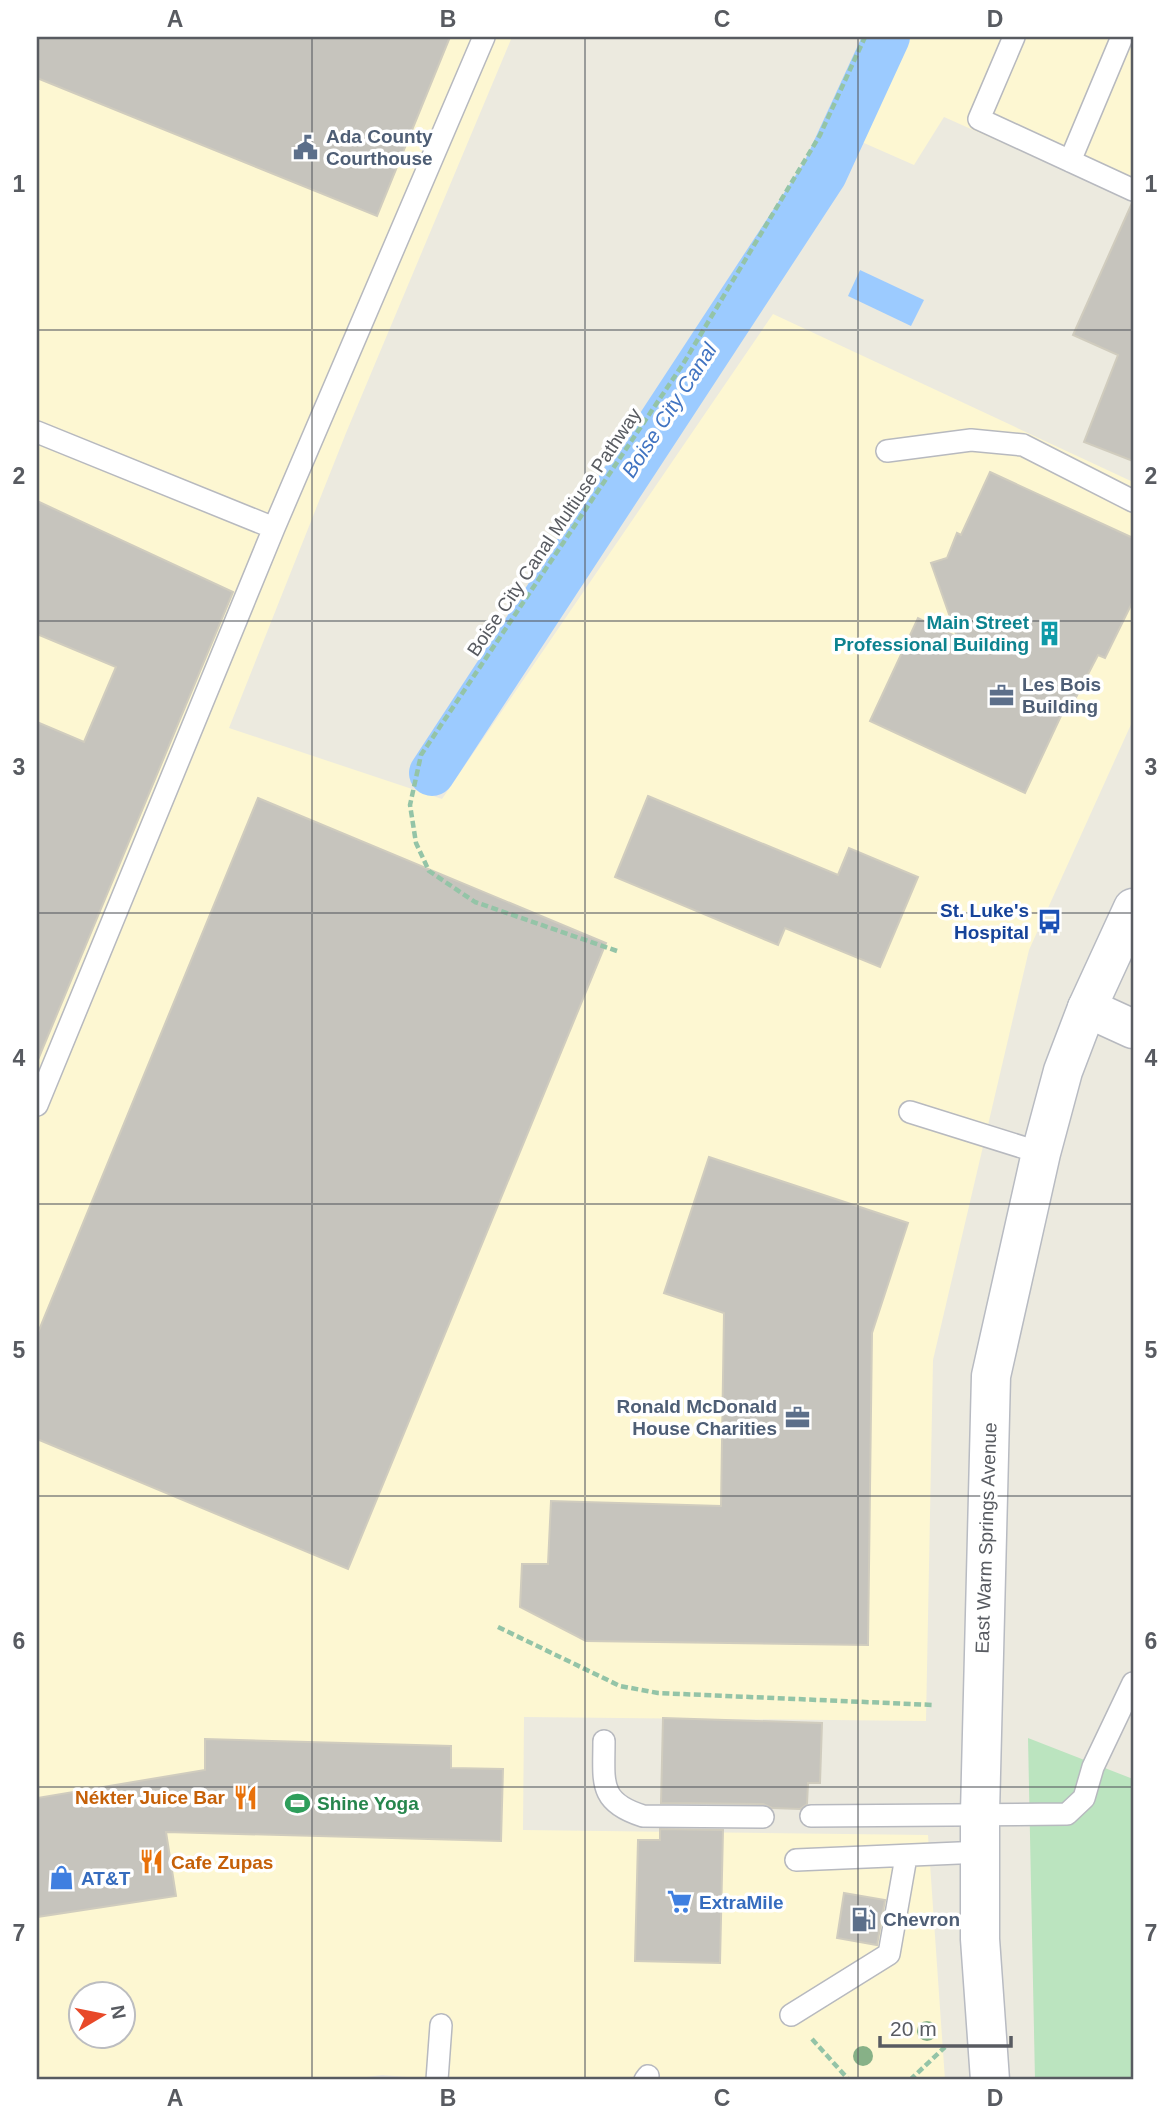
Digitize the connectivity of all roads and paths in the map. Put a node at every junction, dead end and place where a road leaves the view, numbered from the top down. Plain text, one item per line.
1 (484, 37) edge
2 (865, 37) edge
3 (1014, 37) edge
4 (1122, 37) edge
5 (1070, 161) junction
6 (1133, 190) edge
7 (37, 432) edge
8 (887, 451) dead end
9 (1133, 500) edge
10 (274, 528) junction
11 (1133, 908) edge
12 (617, 951) dead end
13 (1087, 1008) junction
14 (1133, 1029) edge
15 (37, 1105) edge
16 (910, 1112) dead end
17 (1041, 1153) junction
18 (498, 1627) dead end
19 (1133, 1683) edge
20 (934, 1705) dead end
21 (604, 1741) dead end
22 (980, 1813) junction
23 (811, 1816) dead end
24 (763, 1818) dead end
25 (982, 1852) junction
26 (906, 1857) junction
27 (796, 1860) dead end
28 (791, 2015) joint
29 (441, 2025) dead end
30 (949, 2043) dead end
31 (437, 2080) edge
32 (849, 2080) edge
33 (910, 2080) edge
34 (990, 2080) edge

1 - 10 lane
2 - 12 path, Boise City Canal Multiuse Pathway
3 - 5 lane
4 - 5 lane
5 - 6 lane
7 - 10 lane
8 - 9 lane
10 - 15 lane
11 - 13 main road, East Warm Springs Avenue
13 - 14 main road
13 - 17 main road, East Warm Springs Avenue
16 - 17 lane
17 - 22 main road, East Warm Springs Avenue
18 - 20 path
19 - 22 lane
21 - 24 lane
22 - 23 lane
22 - 25 main road, East Warm Springs Avenue
25 - 26 lane
25 - 34 main road, East Warm Springs Avenue
26 - 27 lane
26 - 28 lane
28 - 32 path
29 - 31 lane
30 - 33 path

